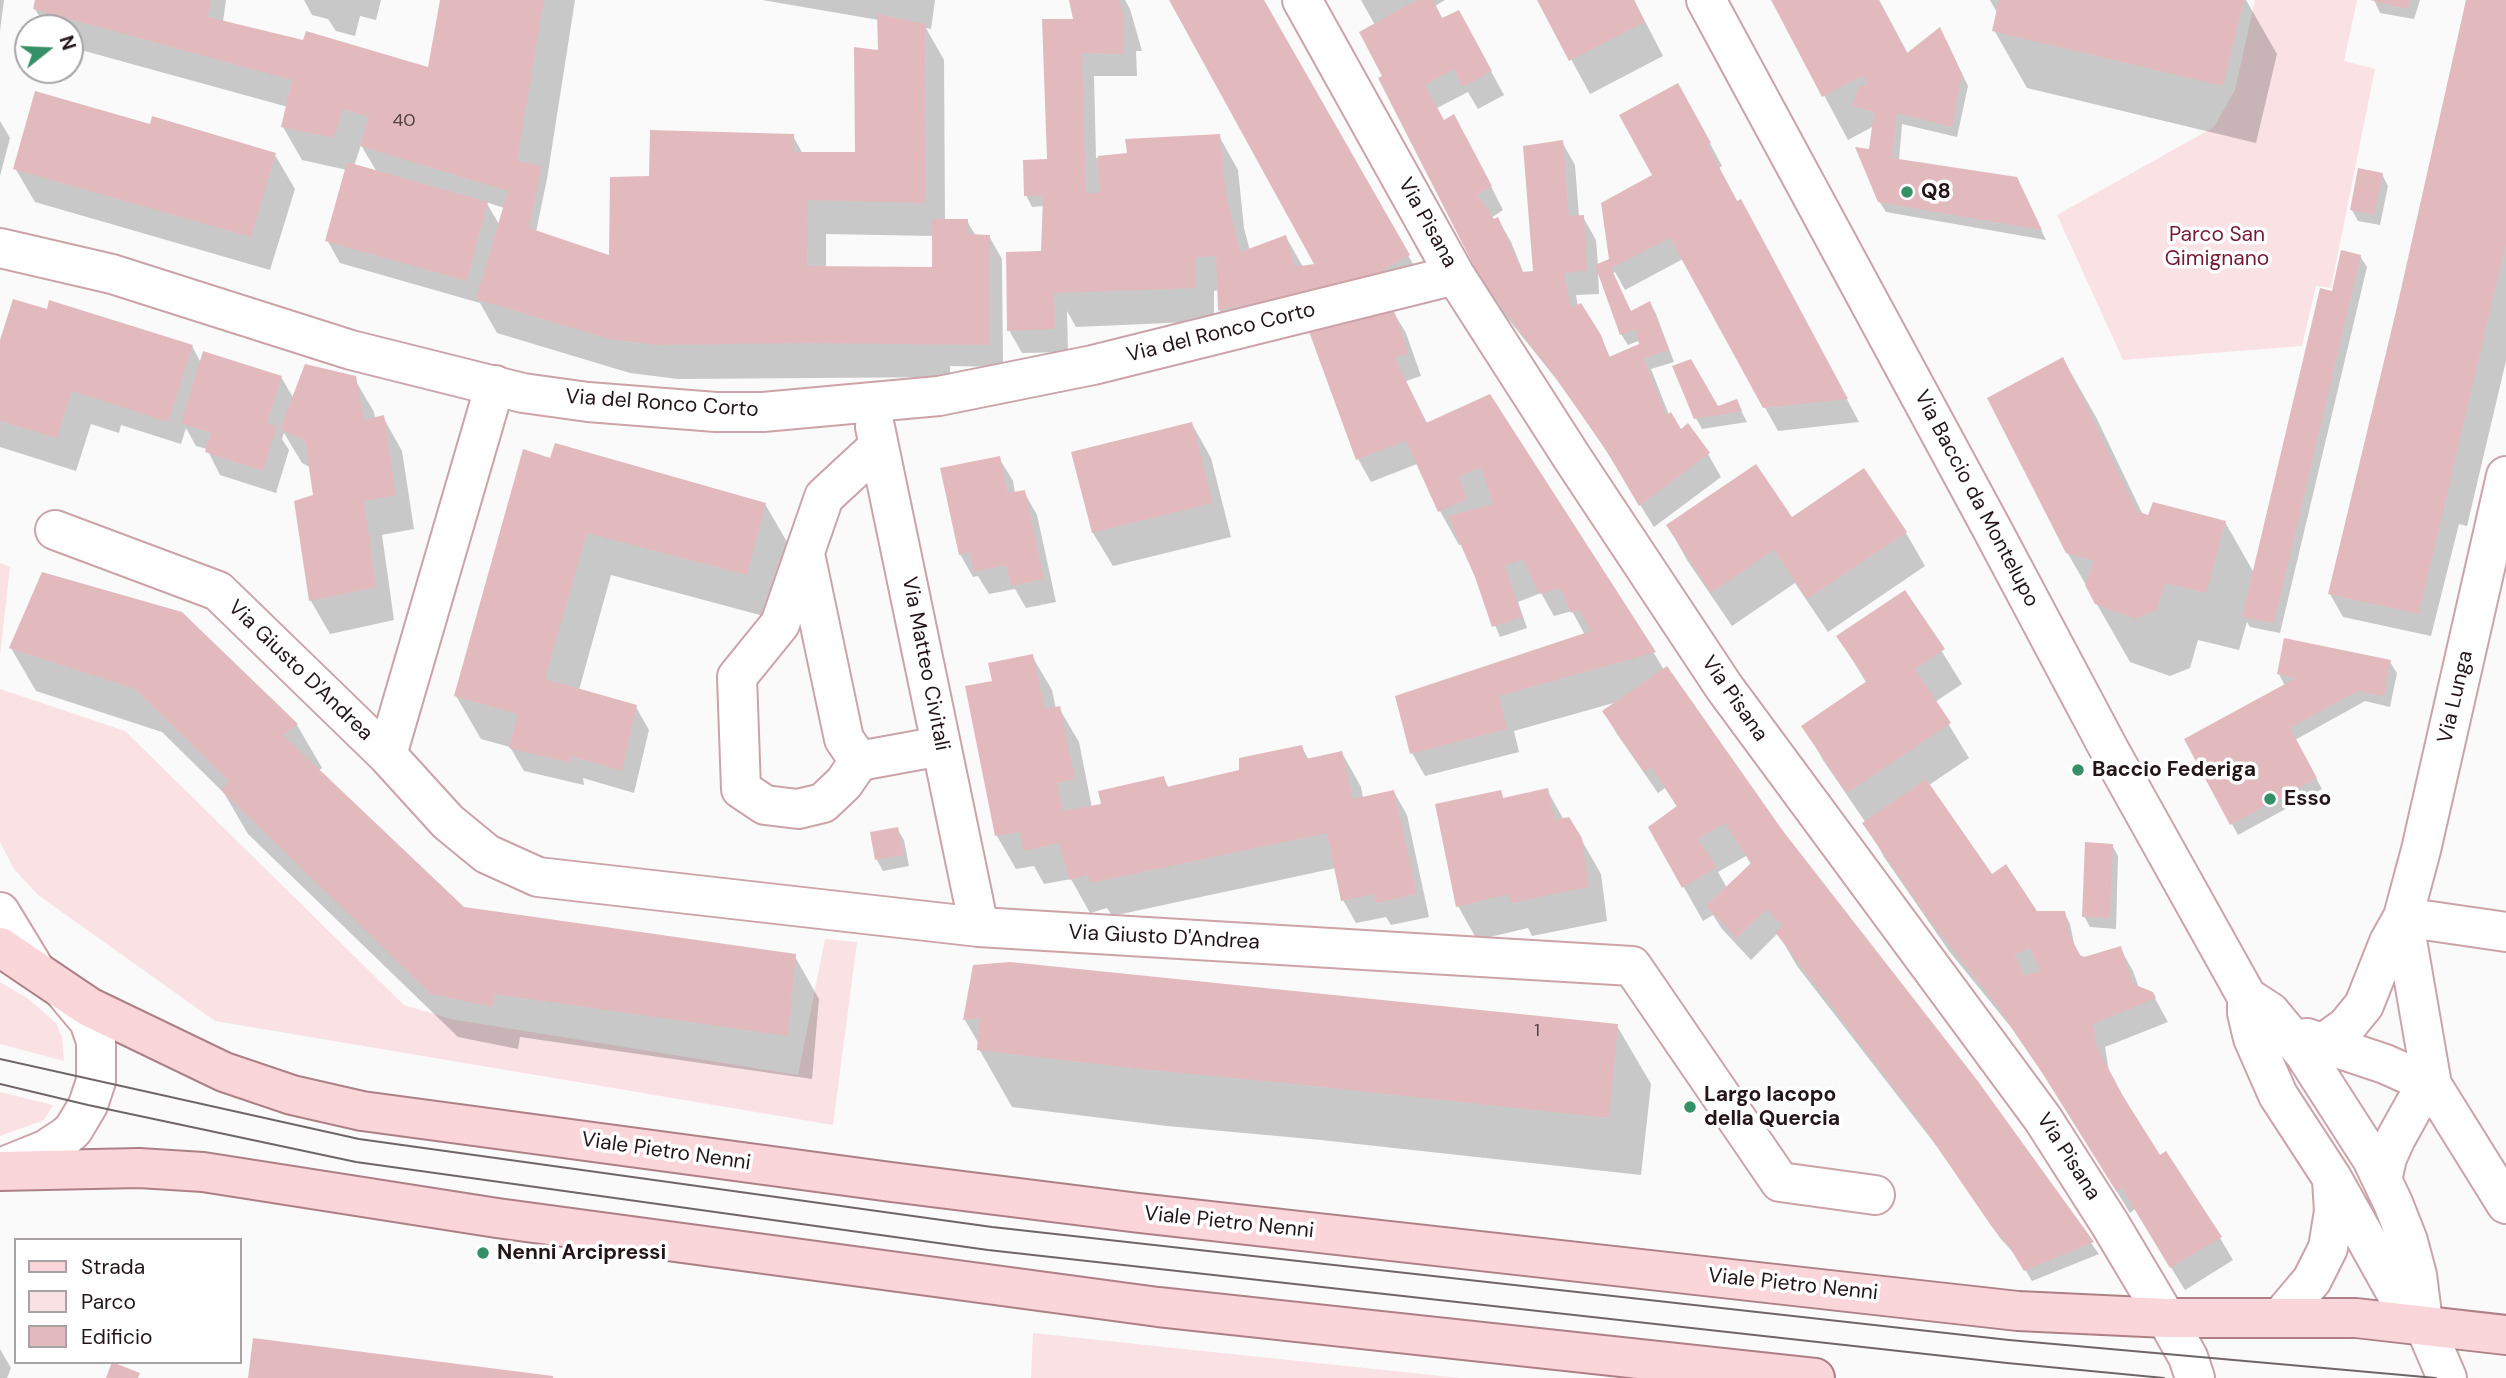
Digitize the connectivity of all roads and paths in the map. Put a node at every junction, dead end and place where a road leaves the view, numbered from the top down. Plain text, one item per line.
1 (1302, 0) edge
2 (1706, 0) edge
3 (0, 248) edge
4 (1455, 275) junction
5 (495, 385) junction
6 (869, 402) junction
7 (879, 446) junction
8 (2506, 476) edge
9 (55, 530) dead end
10 (804, 552) junction
11 (941, 746) junction
12 (387, 755) junction
13 (859, 761) junction
14 (0, 912) edge
15 (2403, 917) junction
16 (979, 927) junction
17 (2506, 932) edge
18 (0, 947) edge
19 (47, 978) junction
20 (2247, 997) junction
21 (2286, 1028) junction
22 (2322, 1044) junction
23 (2432, 1085) junction
24 (0, 1169) edge
25 (2332, 1178) junction
26 (2382, 1180) junction
27 (1875, 1195) dead end
28 (2506, 1204) edge
29 (2166, 1318) junction
30 (2280, 1318) junction
31 (2424, 1324) junction
32 (2506, 1335) edge
33 (1815, 1378) edge
34 (2195, 1378) edge
35 (2447, 1378) edge

1 - 4 street, Via Pisana
2 - 20 street, Via Baccio da Montelupo
3 - 5 street, Via del Ronco Corto
4 - 6 street, Via del Ronco Corto
4 - 29 street, Via Pisana
5 - 6 street, Via del Ronco Corto
5 - 12 street, Via Giusto D'Andrea
6 - 7 street, Via Matteo Civitali
7 - 10 street
7 - 11 street, Via Matteo Civitali
8 - 15 street, Via Lunga
9 - 12 street, Via Giusto D'Andrea
10 - 13 street
10 - 13 street
11 - 13 street
11 - 16 street, Via Matteo Civitali
12 - 16 street, Via Giusto D'Andrea
14 - 19 street
15 - 17 street
15 - 22 street, Via Lunga
15 - 23 street, Via Lunga
16 - 27 street, Via Giusto D'Andrea
18 - 19 main road, Viale Pietro Nenni
19 - 24 street, Viale Pietro Nenni
19 - 29 main road, Viale Pietro Nenni
20 - 21 street, Via Baccio da Montelupo
20 - 25 street, Via Baccio da Montelupo
21 - 22 street
21 - 26 street, Via Baccio da Montelupo
22 - 23 street
23 - 26 street
23 - 28 street
24 - 33 main road, Viale Pietro Nenni
25 - 30 street, Via Baccio da Montelupo
25 - 31 street, Via Baccio da Montelupo
26 - 31 street, Via Baccio da Montelupo
29 - 30 main road, Viale Pietro Nenni
29 - 34 street, Via Pisana
30 - 31 main road, Viale Pietro Nenni
31 - 32 main road, Viale Pietro Nenni
31 - 35 street, Via Baccio da Montelupo

